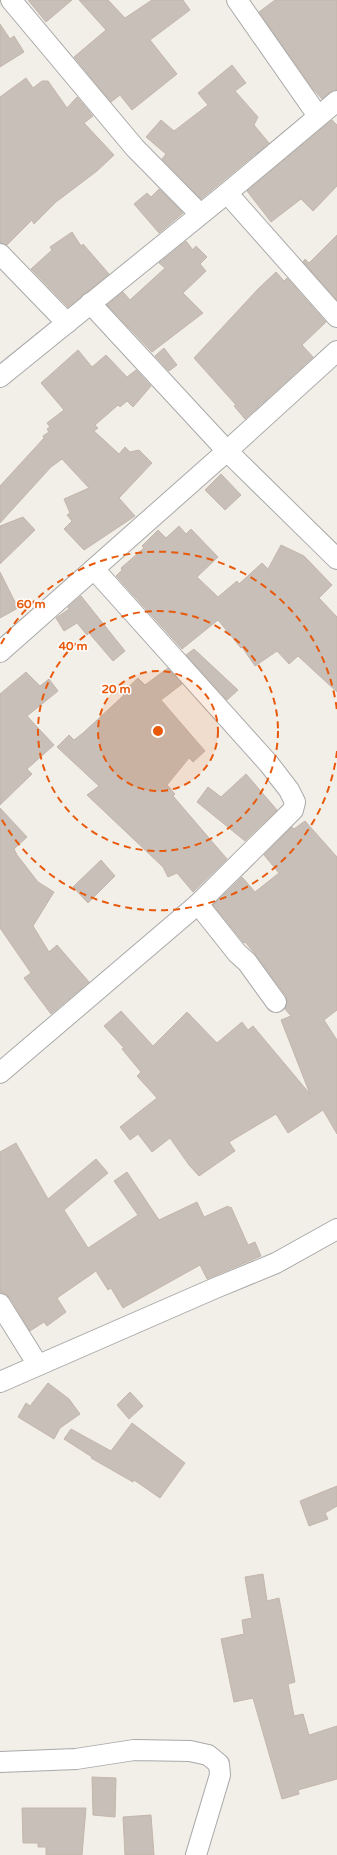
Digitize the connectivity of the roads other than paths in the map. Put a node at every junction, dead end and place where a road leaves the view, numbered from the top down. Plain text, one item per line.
1 (10, 0) edge
2 (237, 0) edge
3 (337, 101) edge
4 (318, 116) junction
5 (226, 193) junction
6 (200, 214) junction
7 (0, 254) edge
8 (90, 303) junction
9 (337, 317) edge
10 (67, 323) junction
11 (337, 351) edge
12 (0, 377) edge
13 (227, 451) junction
14 (337, 559) edge
15 (94, 568) junction
16 (0, 652) edge
17 (198, 904) junction
18 (276, 1002) dead end
19 (0, 1073) edge
20 (337, 1229) edge
21 (0, 1304) edge
22 (38, 1365) junction
23 (0, 1382) edge
24 (0, 1762) edge
25 (196, 1855) edge

1 - 6 street
2 - 4 street
3 - 4 street
4 - 5 street
5 - 6 street
5 - 9 street
6 - 8 street
7 - 10 street
8 - 10 street
8 - 13 street
10 - 12 street
11 - 13 street
13 - 14 street
13 - 15 street
15 - 16 street
15 - 17 street
17 - 18 street
17 - 19 street
20 - 22 street
21 - 22 street
22 - 23 street
24 - 25 street

